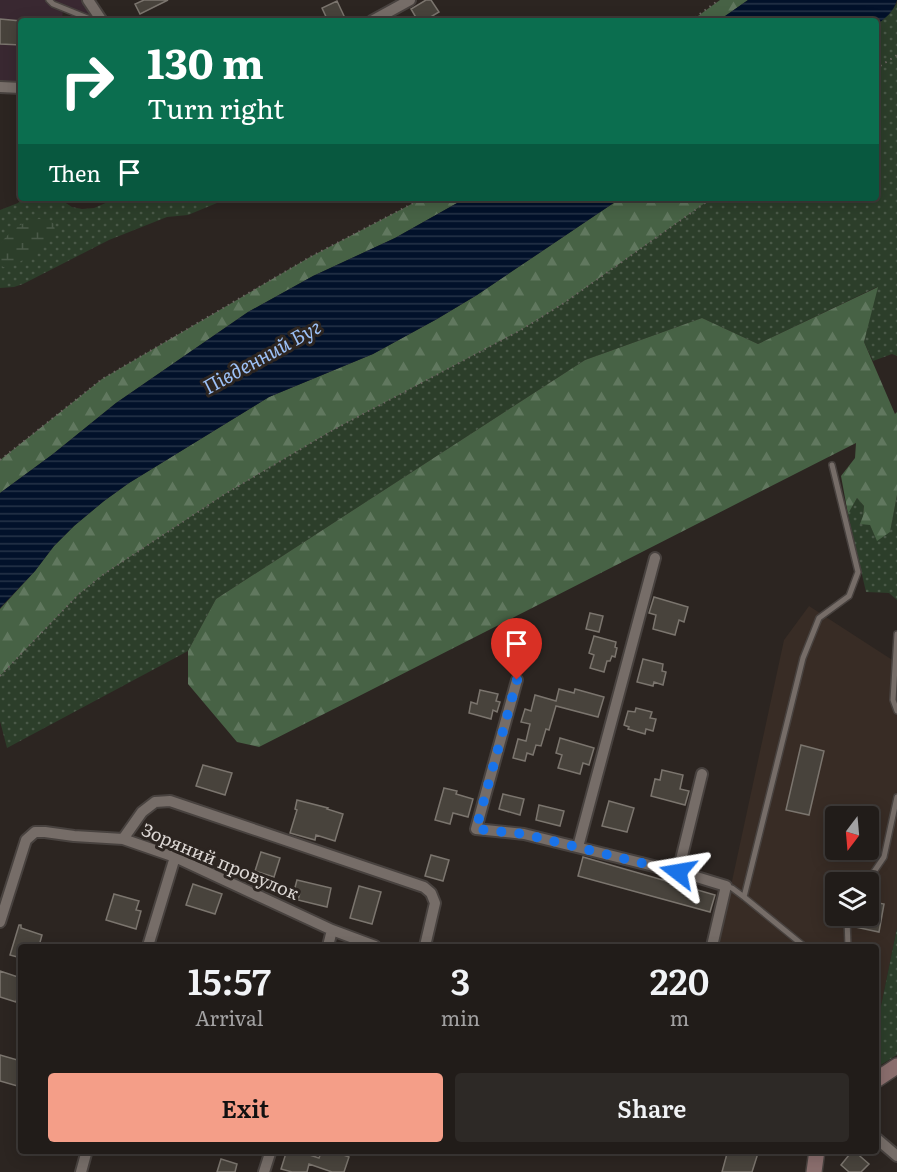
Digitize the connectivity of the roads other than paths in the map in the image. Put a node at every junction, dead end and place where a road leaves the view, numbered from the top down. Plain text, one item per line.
1 (49, 0) edge
2 (88, 0) edge
3 (410, 0) edge
4 (88, 18) edge
5 (100, 18) edge
6 (377, 18) edge
7 (0, 87) edge
8 (18, 88) edge
9 (832, 465) dead end
10 (655, 558) dead end
11 (897, 634) edge
12 (517, 680) dead end
13 (897, 711) edge
14 (702, 774) dead end
15 (897, 797) edge
16 (123, 839) junction
17 (578, 847) junction
18 (175, 857) junction
19 (678, 872) junction
20 (874, 872) edge
21 (726, 886) junction
22 (744, 897) junction
23 (0, 922) edge
24 (848, 926) edge
25 (333, 930) junction
26 (149, 944) edge
27 (329, 944) edge
28 (370, 944) edge
29 (425, 944) edge
30 (712, 944) edge
31 (802, 944) edge
32 (849, 944) edge
33 (897, 1066) edge
34 (879, 1078) edge
35 (879, 1141) edge
36 (86, 1154) edge
37 (269, 1154) edge
38 (813, 1154) edge
39 (897, 1156) edge
40 (81, 1172) edge
41 (264, 1172) edge
42 (814, 1172) edge

1 - 4 lane
2 - 5 street
3 - 6 street
7 - 8 street
9 - 22 lane
10 - 17 street
11 - 13 lane
12 - 17 street
14 - 19 street
15 - 20 lane
16 - 18 street, Зоряний провулок
16 - 23 street, Зоряний провулок
16 - 29 street
17 - 19 street
18 - 25 street, Зоряний провулок
18 - 26 street
19 - 21 street
21 - 22 lane
21 - 30 street
22 - 31 lane
24 - 32 lane
25 - 27 street
25 - 28 street, Зоряний провулок
33 - 34 street
35 - 39 street
36 - 40 street
37 - 41 street
38 - 42 street

